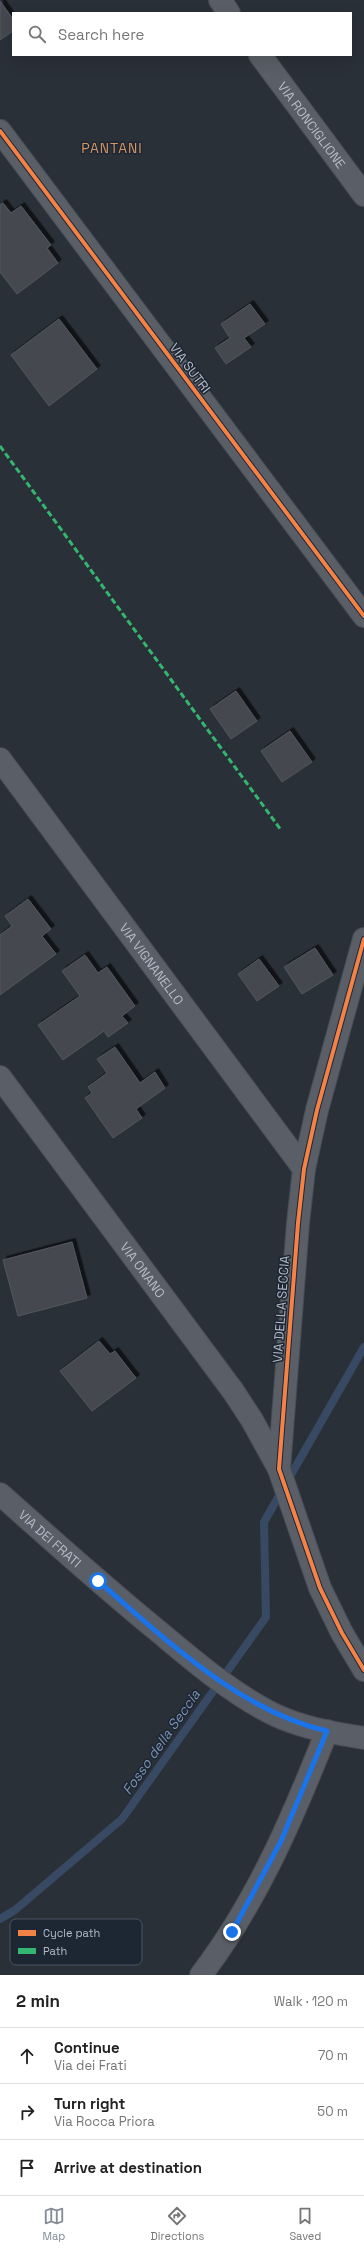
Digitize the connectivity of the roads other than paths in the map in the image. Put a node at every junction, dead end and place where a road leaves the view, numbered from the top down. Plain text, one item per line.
1 (220, 0) edge
2 (228, 12) edge
3 (261, 56) edge
4 (0, 131) edge
5 (364, 195) edge
6 (364, 616) edge
7 (0, 759) edge
8 (364, 939) edge
9 (0, 1077) edge
10 (304, 1169) junction
11 (279, 1468) junction
12 (0, 1494) edge
13 (364, 1670) edge
14 (327, 1731) junction
15 (364, 1738) edge
16 (201, 1975) edge

1 - 2 street
3 - 5 street, VIA RONCIGLIONE
4 - 6 street, VIA SUTRI
7 - 10 street, VIA VIGNANELLO
8 - 10 street, VIA DELLA SECCIA
9 - 11 street, VIA ONANO
10 - 11 street, VIA DELLA SECCIA
11 - 13 street, VIA DELLA SECCIA
12 - 14 street, VIA DEI FRATI
14 - 15 street, VIA DEI FRATI
14 - 16 street

